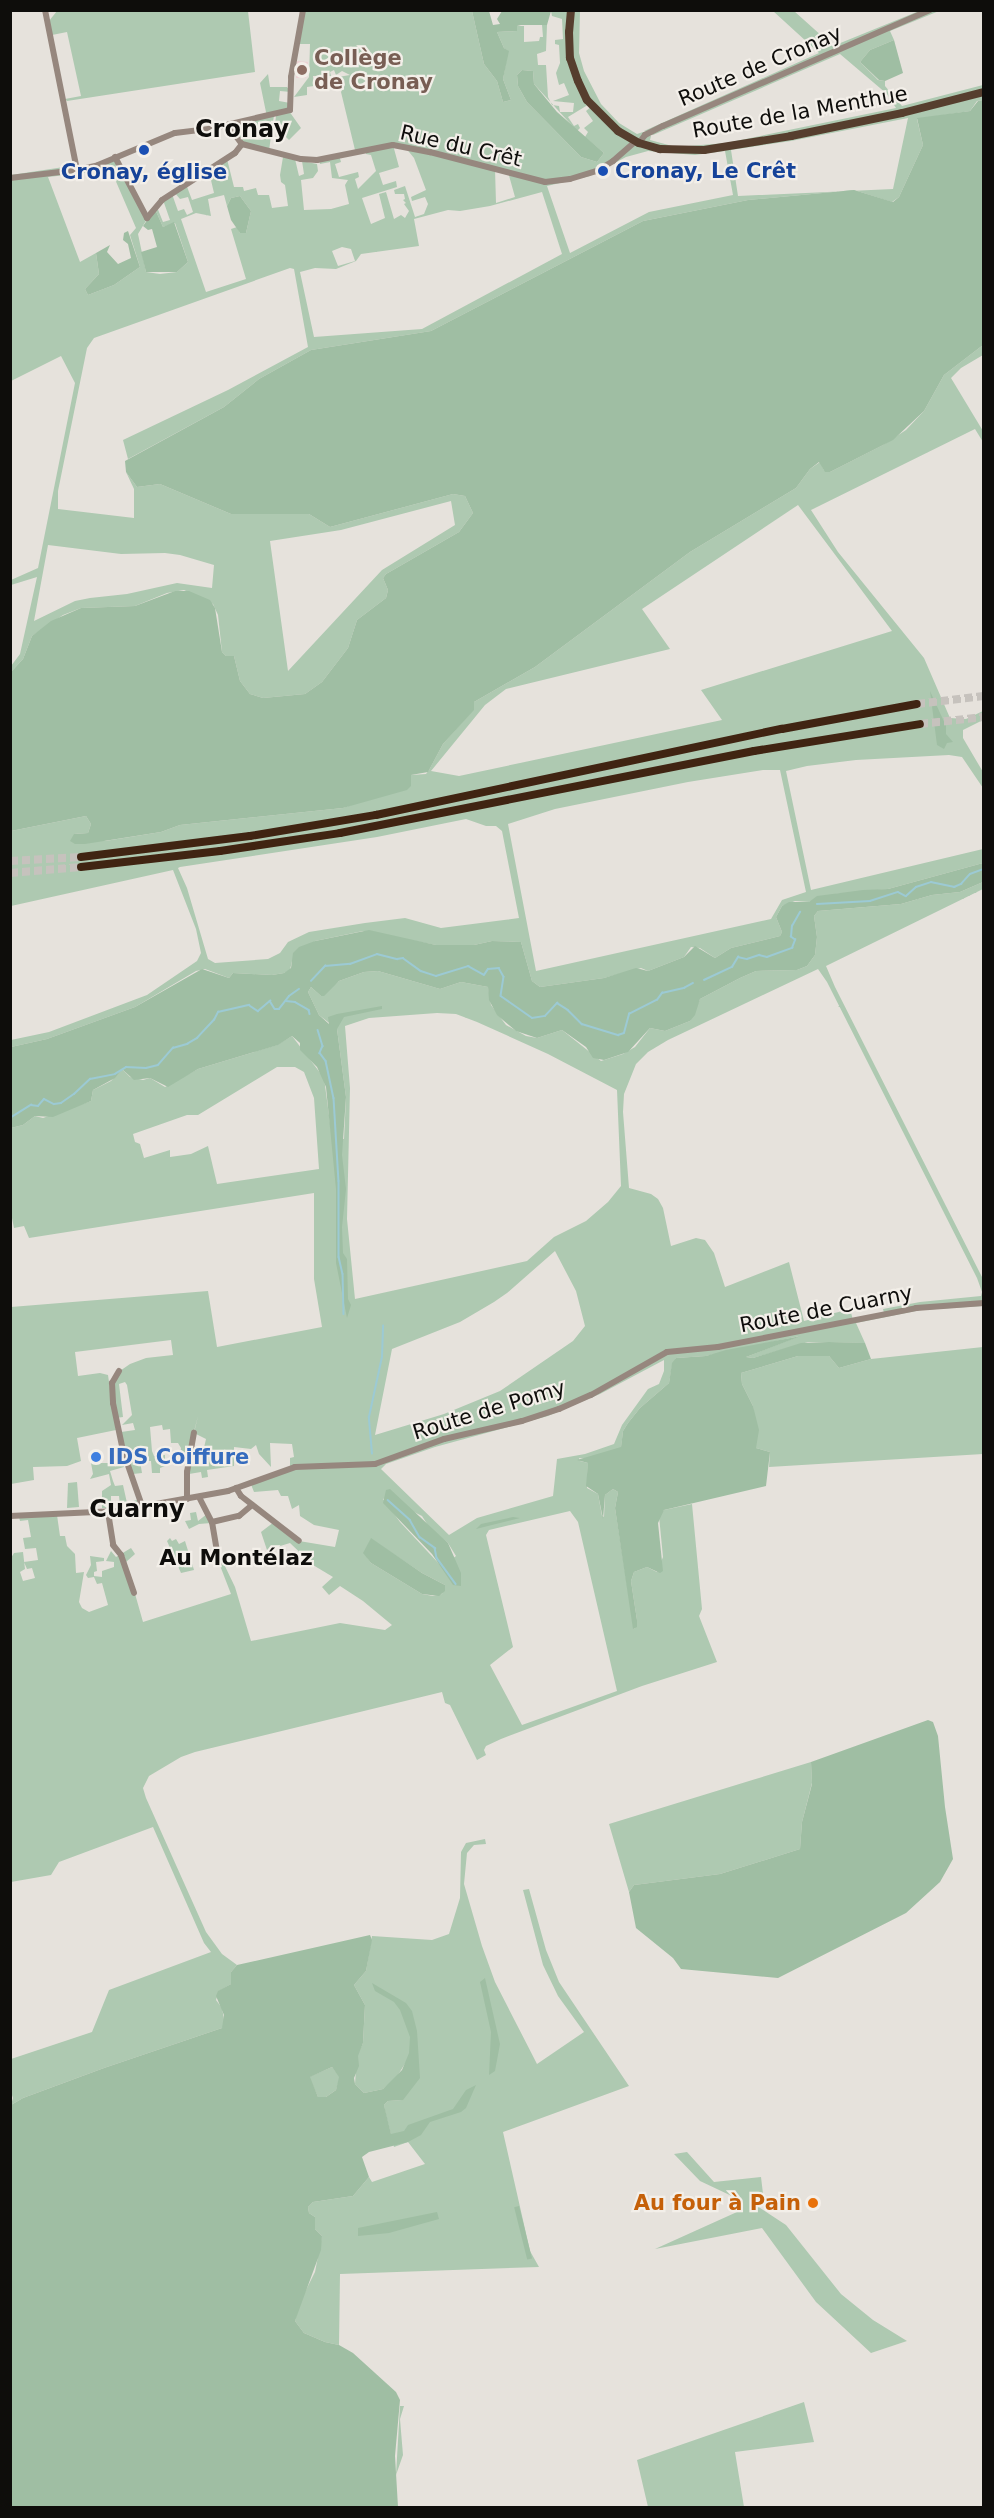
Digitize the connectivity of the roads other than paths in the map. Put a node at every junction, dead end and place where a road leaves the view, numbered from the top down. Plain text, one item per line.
1 (45, 10) edge
2 (303, 10) edge
3 (571, 10) edge
4 (930, 10) edge
5 (984, 92) edge
6 (228, 125) junction
7 (637, 142) junction
8 (242, 144) junction
9 (115, 158) junction
10 (77, 170) junction
11 (10, 178) edge
12 (917, 704) tunnel mouth
13 (920, 724) tunnel mouth
14 (81, 857) tunnel mouth
15 (81, 867) tunnel mouth
16 (984, 1303) edge
17 (675, 1350) joint
18 (119, 1371) dead end
19 (194, 1433) dead end
20 (236, 1488) junction
21 (199, 1497) junction
22 (187, 1499) junction
23 (252, 1505) junction
24 (142, 1506) junction
25 (108, 1512) junction
26 (10, 1516) edge
27 (212, 1522) junction
28 (298, 1541) dead end
29 (219, 1563) dead end
30 (134, 1593) dead end

1 - 10 street
2 - 6 street
3 - 7 main road, Route de la Menthue
4 - 7 street, Route de Cronay
5 - 7 main road, Route de la Menthue
6 - 8 street
6 - 9 street
7 - 8 street, Rue du Crêt
8 - 9 street
9 - 10 street
10 - 11 street
12 - 14 highway
13 - 15 highway
16 - 17 street, Route de Cuarny
17 - 20 street, Route de Pomy
18 - 24 street
19 - 22 street
20 - 21 street, Route de Pomy
20 - 23 street
21 - 22 street, Route de Pomy
21 - 27 street
22 - 24 street, Route de Pomy
23 - 27 street
23 - 28 street
24 - 25 street, Route de Pomy
25 - 26 street, Route de Pomy
25 - 30 street
27 - 29 street

